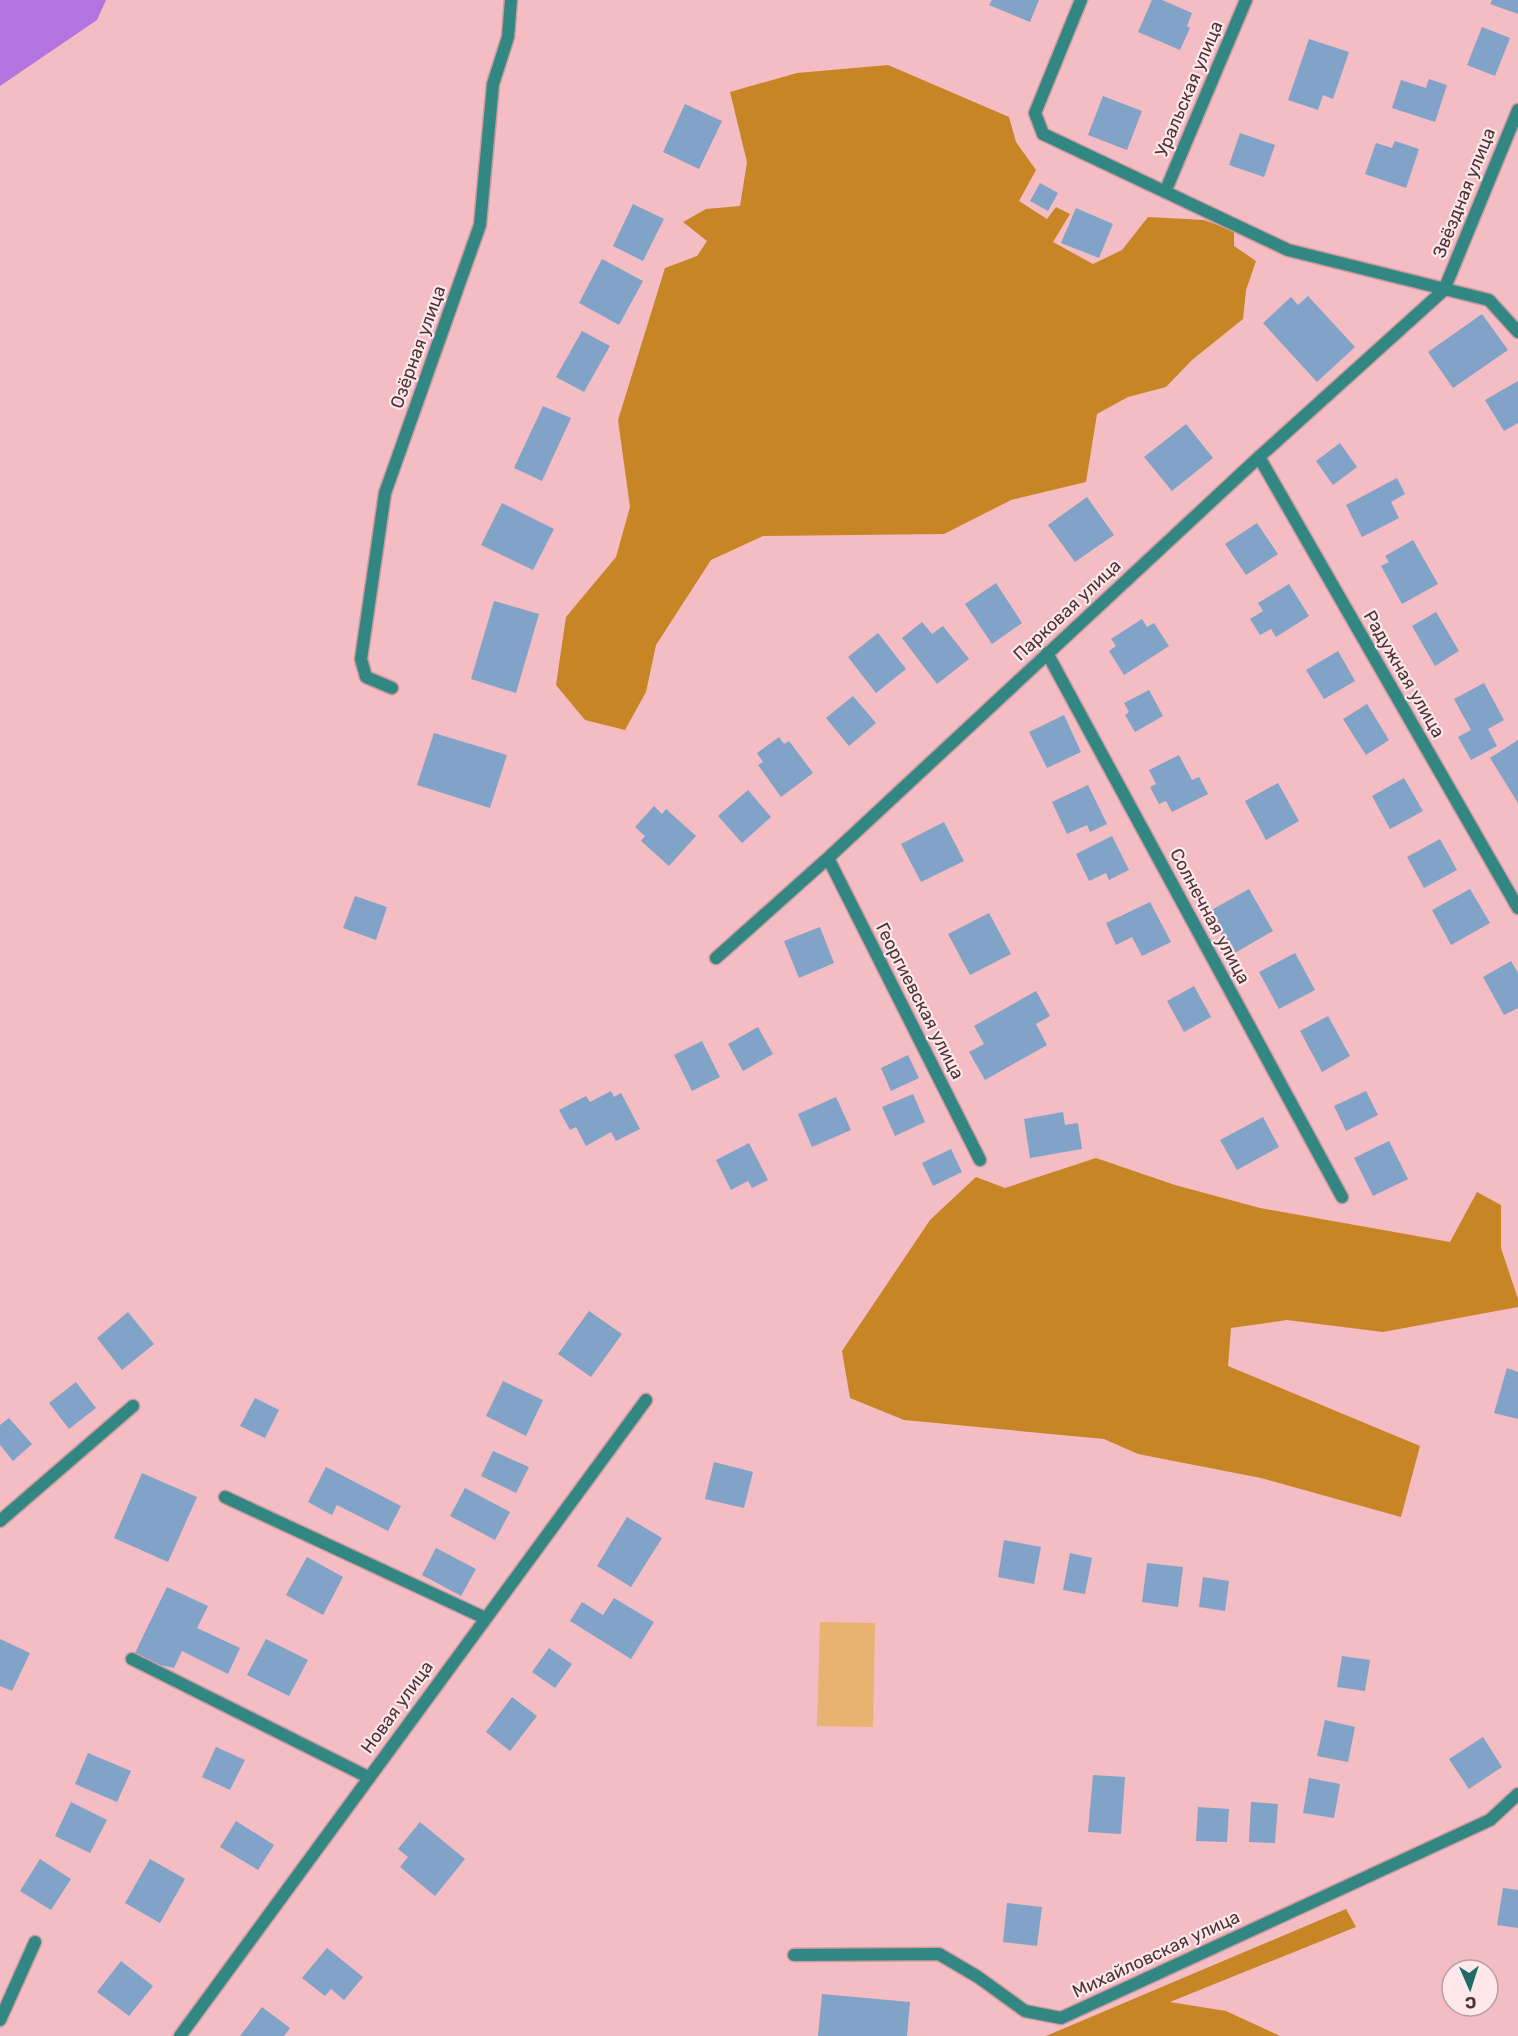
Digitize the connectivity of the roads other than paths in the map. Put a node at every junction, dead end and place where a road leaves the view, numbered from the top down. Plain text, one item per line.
1 (511, 0) edge
2 (1081, 0) edge
3 (1246, 0) edge
4 (1518, 110) edge
5 (1165, 192) junction
6 (1444, 291) junction
7 (1518, 332) edge
8 (1259, 458) junction
9 (1047, 653) junction
10 (392, 688) dead end
11 (828, 858) junction
12 (1518, 908) edge
13 (716, 958) dead end
14 (980, 1160) dead end
15 (1342, 1197) dead end
16 (646, 1400) dead end
17 (133, 1406) dead end
18 (225, 1497) dead end
19 (0, 1521) edge
20 (485, 1618) junction
21 (132, 1659) dead end
22 (368, 1777) junction
23 (1518, 1794) edge
24 (35, 1942) dead end
25 (794, 1955) dead end
26 (0, 2020) edge
27 (180, 2036) edge

1 - 10 street, Озёрная улица
2 - 5 street
3 - 5 street, Уральская улица
4 - 6 street, Звёздная улица
5 - 6 street
6 - 7 street
6 - 8 street, Парковая улица
8 - 9 street, Парковая улица
8 - 12 street, Радужная улица
9 - 11 street, Парковая улица
9 - 15 street, Солнечная улица
11 - 13 street, Парковая улица
11 - 14 street, Георгиевская улица
16 - 20 street, Новая улица
17 - 19 street
18 - 20 street
20 - 22 street, Новая улица
21 - 22 street
22 - 27 street, Новая улица
23 - 25 street, Михайловская улица
24 - 26 street

